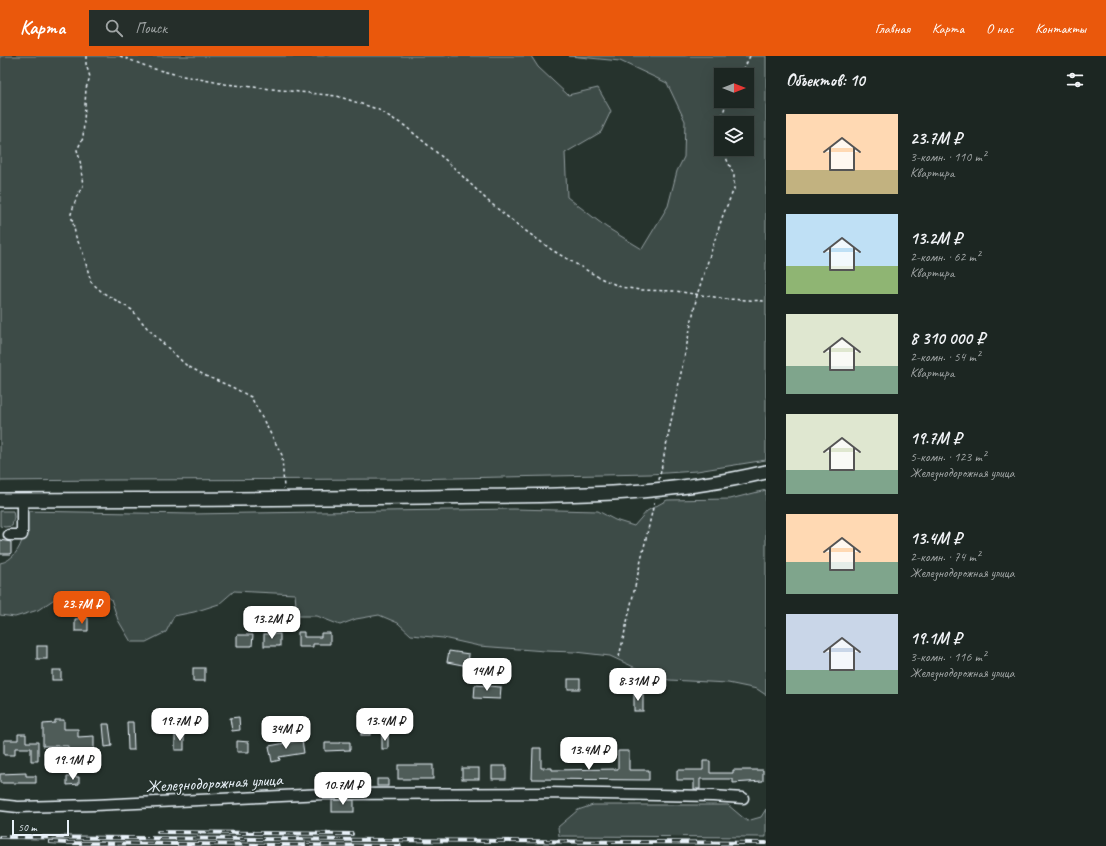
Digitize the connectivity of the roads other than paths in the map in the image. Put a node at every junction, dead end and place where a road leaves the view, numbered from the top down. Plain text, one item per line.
1 (766, 472) edge
2 (0, 500) edge
3 (22, 500) junction
4 (9, 535) dead end
5 (742, 798) dead end
6 (0, 805) edge

1 - 3 main road
2 - 3 main road
3 - 4 street
5 - 6 street, Железнодорожная улица

